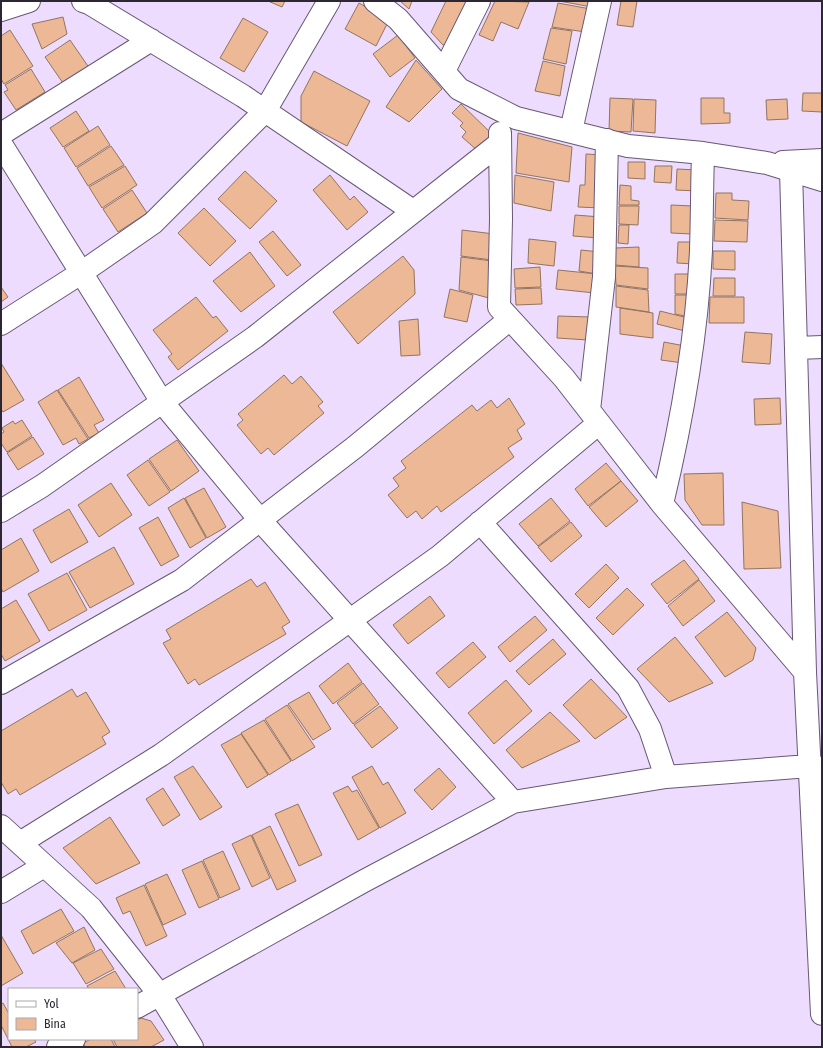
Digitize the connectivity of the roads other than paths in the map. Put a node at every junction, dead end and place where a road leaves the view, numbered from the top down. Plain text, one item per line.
1 (29, 1) edge
2 (82, 1) edge
3 (329, 1) edge
4 (375, 1) edge
5 (479, 1) edge
6 (600, 1) edge
7 (1, 10) edge
8 (151, 40) junction
9 (444, 71) junction
10 (499, 109) junction
11 (265, 111) junction
12 (571, 131) junction
13 (607, 140) junction
14 (500, 143) junction
15 (2, 147) edge
16 (703, 153) junction
17 (822, 160) edge
18 (767, 163) junction
19 (791, 170) junction
20 (822, 180) edge
21 (413, 211) junction
22 (81, 273) junction
23 (510, 319) junction
24 (1, 324) edge
25 (822, 347) edge
26 (797, 348) junction
27 (162, 402) junction
28 (594, 417) junction
29 (662, 504) junction
30 (1, 511) edge
31 (260, 520) junction
32 (480, 522) junction
33 (350, 620) junction
34 (805, 672) junction
35 (1, 683) edge
36 (815, 767) edge
37 (666, 777) junction
38 (513, 802) junction
39 (1, 826) edge
40 (20, 843) junction
41 (44, 866) junction
42 (1, 892) edge
43 (160, 995) junction
44 (138, 1006) edge
45 (822, 1014) edge
46 (72, 1040) edge
47 (58, 1047) edge
48 (192, 1047) edge

1 - 7 street
2 - 8 street
3 - 11 street
4 - 9 street
5 - 9 street
6 - 12 street
8 - 11 street
8 - 15 street
9 - 10 street
10 - 12 street
10 - 14 street
11 - 21 street
11 - 22 street
12 - 13 street
13 - 16 street
13 - 28 street
14 - 21 street
14 - 23 street
15 - 22 street
16 - 18 street
16 - 29 street
17 - 18 street
18 - 19 street
19 - 20 street
19 - 26 street
21 - 27 street
22 - 24 street
22 - 27 street
23 - 28 street
23 - 31 street
25 - 26 street
26 - 34 street
27 - 30 street
27 - 31 street
28 - 29 street
28 - 32 street
29 - 34 street
31 - 33 street
31 - 35 street
32 - 33 street
32 - 37 street
33 - 38 street
33 - 40 street
34 - 36 street
36 - 37 street
36 - 45 street
37 - 38 street
38 - 43 street
39 - 40 street
40 - 41 street
41 - 42 street
41 - 43 street
43 - 44 street
43 - 48 street
46 - 47 street

